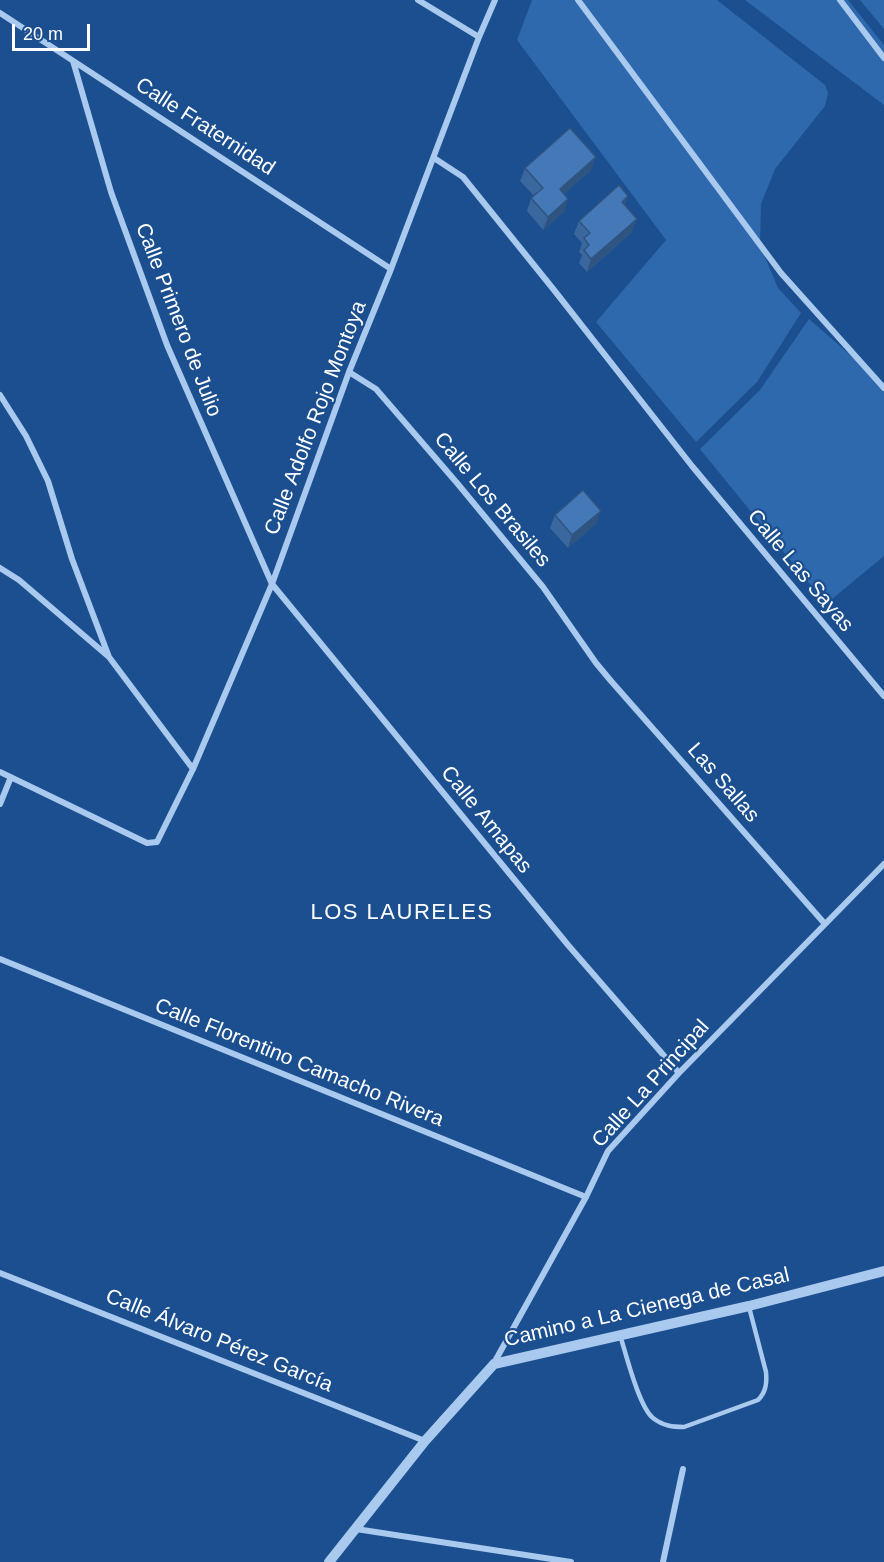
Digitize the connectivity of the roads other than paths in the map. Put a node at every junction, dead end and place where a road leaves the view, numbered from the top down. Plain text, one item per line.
1 (418, 0) edge
2 (495, 0) edge
3 (578, 0) edge
4 (840, 0) edge
5 (0, 13) edge
6 (479, 37) junction
7 (884, 58) edge
8 (73, 61) junction
9 (434, 158) junction
10 (391, 269) junction
11 (349, 372) junction
12 (884, 388) edge
13 (0, 395) edge
14 (0, 568) edge
15 (272, 584) junction
16 (109, 657) junction
17 (596, 663) joint
18 (884, 696) edge
19 (193, 769) junction
20 (0, 772) edge
21 (11, 777) junction
22 (0, 804) edge
23 (884, 864) edge
24 (825, 924) junction
25 (0, 959) edge
26 (680, 1073) junction
27 (586, 1197) junction
28 (884, 1271) edge
29 (0, 1273) edge
30 (748, 1306) junction
31 (620, 1335) junction
32 (494, 1364) junction
33 (425, 1441) junction
34 (683, 1469) dead end
35 (356, 1529) junction
36 (329, 1562) edge
37 (571, 1562) edge
38 (663, 1562) edge

1 - 6 street
2 - 6 street, Calle Adolfo Rojo Montoya
3 - 12 street
4 - 7 street
5 - 8 street, Calle Fraternidad
6 - 9 street, Calle Adolfo Rojo Montoya
8 - 10 street, Calle Fraternidad
8 - 15 street, Calle Primero de Julio
9 - 10 street, Calle Adolfo Rojo Montoya
9 - 18 street, Calle Las Sayas
10 - 11 street, Calle Adolfo Rojo Montoya
11 - 15 street, Calle Adolfo Rojo Montoya
11 - 17 street, Calle Los Brasiles
13 - 16 street
14 - 16 street
15 - 19 street, Calle Adolfo Rojo Montoya
15 - 26 street, Calle Amapas
16 - 19 street
17 - 24 street, Las Sallas
19 - 21 street, Calle Adolfo Rojo Montoya
20 - 21 street
21 - 22 street
23 - 24 street, Calle La Principal
24 - 26 street, Calle La Principal
25 - 27 street, Calle Florentino Camacho Rivera
26 - 27 street, Calle La Principal
27 - 32 street, Calle La Principal
28 - 30 street, Camino a La Cienega de Casal
29 - 33 street, Calle Álvaro Pérez García
30 - 31 street, Camino a La Cienega de Casal
30 - 31 lane
31 - 32 street, Camino a La Cienega de Casal
32 - 33 street, Camino a La Cienega de Casal
33 - 35 street, Camino a La Cienega de Casal
34 - 38 street
35 - 36 street, Camino a La Cienega de Casal
35 - 37 street

